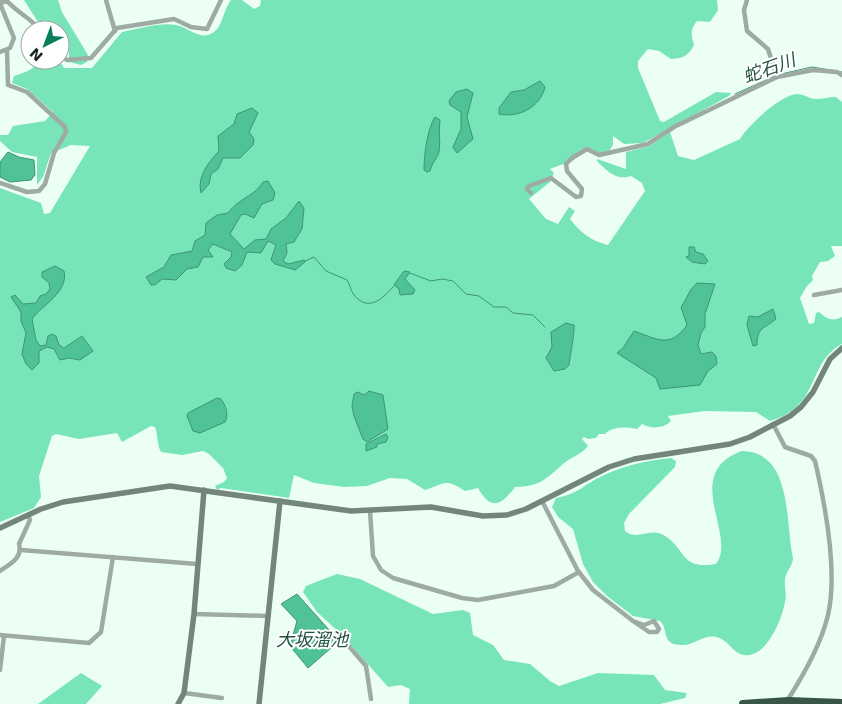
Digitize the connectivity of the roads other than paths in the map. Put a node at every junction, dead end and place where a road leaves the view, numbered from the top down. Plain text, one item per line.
1 (106, 0) edge
2 (221, 0) edge
3 (747, 0) edge
4 (32, 20) edge
5 (116, 31) junction
6 (7, 50) junction
7 (0, 52) edge
8 (70, 60) edge
9 (776, 75) junction
10 (842, 75) edge
11 (0, 183) edge
12 (531, 193) dead end
13 (842, 290) edge
14 (814, 295) dead end
15 (842, 348) edge
16 (773, 424) junction
17 (204, 490) junction
18 (280, 501) junction
19 (542, 501) junction
20 (370, 511) junction
21 (28, 515) junction
22 (0, 528) edge
23 (21, 550) junction
24 (113, 557) junction
25 (197, 564) junction
26 (0, 571) edge
27 (579, 572) junction
28 (194, 614) junction
29 (268, 616) junction
30 (633, 621) junction
31 (2, 636) edge
32 (341, 642) dead end
33 (0, 670) edge
34 (184, 693) junction
35 (222, 698) dead end
36 (371, 699) dead end
37 (787, 702) edge
38 (842, 703) edge
39 (178, 704) edge
40 (259, 704) edge
41 (743, 704) edge

1 - 5 street
2 - 5 street
3 - 9 street
4 - 6 street
5 - 8 street
6 - 7 street
6 - 11 street
9 - 10 street
9 - 12 street
13 - 14 street
15 - 16 street
16 - 19 street
16 - 37 street
17 - 18 street
17 - 21 street
17 - 25 street
18 - 20 street
18 - 29 street
19 - 20 street
19 - 27 street
20 - 27 street
21 - 22 street
21 - 23 street
23 - 24 street
23 - 26 street
24 - 25 street
24 - 31 street
25 - 28 street
27 - 30 street
28 - 29 street
28 - 34 street
29 - 40 street
30 - 30 street
31 - 33 street
32 - 36 street
34 - 35 street
34 - 39 street
37 - 38 highway
37 - 41 highway

